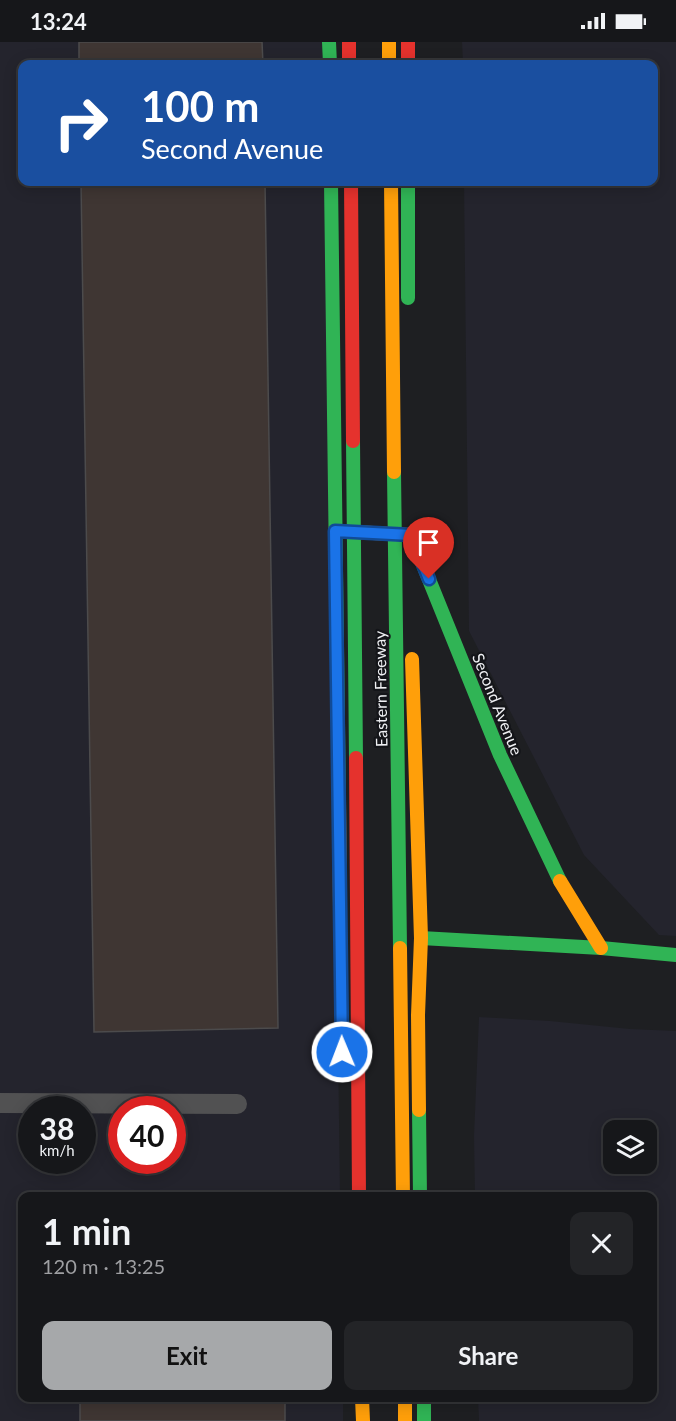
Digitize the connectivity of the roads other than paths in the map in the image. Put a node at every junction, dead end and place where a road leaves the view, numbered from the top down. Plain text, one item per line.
1 (329, 42) edge
2 (349, 42) edge
3 (389, 42) edge
4 (408, 42) edge
5 (330, 60) edge
6 (349, 60) edge
7 (389, 60) edge
8 (408, 60) edge
9 (331, 186) edge
10 (351, 186) edge
11 (391, 186) edge
12 (408, 186) edge
13 (408, 310) dead end
14 (411, 529) junction
15 (335, 531) junction
16 (410, 566) dead end
17 (412, 645) dead end
18 (341, 922) dead end
19 (421, 938) junction
20 (601, 948) junction
21 (676, 956) edge
22 (0, 1103) edge
23 (237, 1104) dead end
24 (359, 1192) edge
25 (403, 1192) edge
26 (420, 1192) edge
27 (362, 1402) edge
28 (405, 1402) edge
29 (424, 1402) edge
30 (363, 1421) edge
31 (405, 1421) edge
32 (424, 1421) edge

1 - 5 main road
2 - 6 main road
3 - 7 main road
4 - 8 main road
9 - 15 main road
10 - 24 main road, Eastern Freeway, bridge
11 - 25 main road, Eastern Freeway, bridge
12 - 13 main road
14 - 15 main road
14 - 16 main road
14 - 20 main road, Second Avenue
15 - 18 main road
17 - 19 main road
19 - 20 main road
19 - 26 main road
20 - 21 main road
22 - 23 lane
27 - 30 main road
28 - 31 main road
29 - 32 main road

